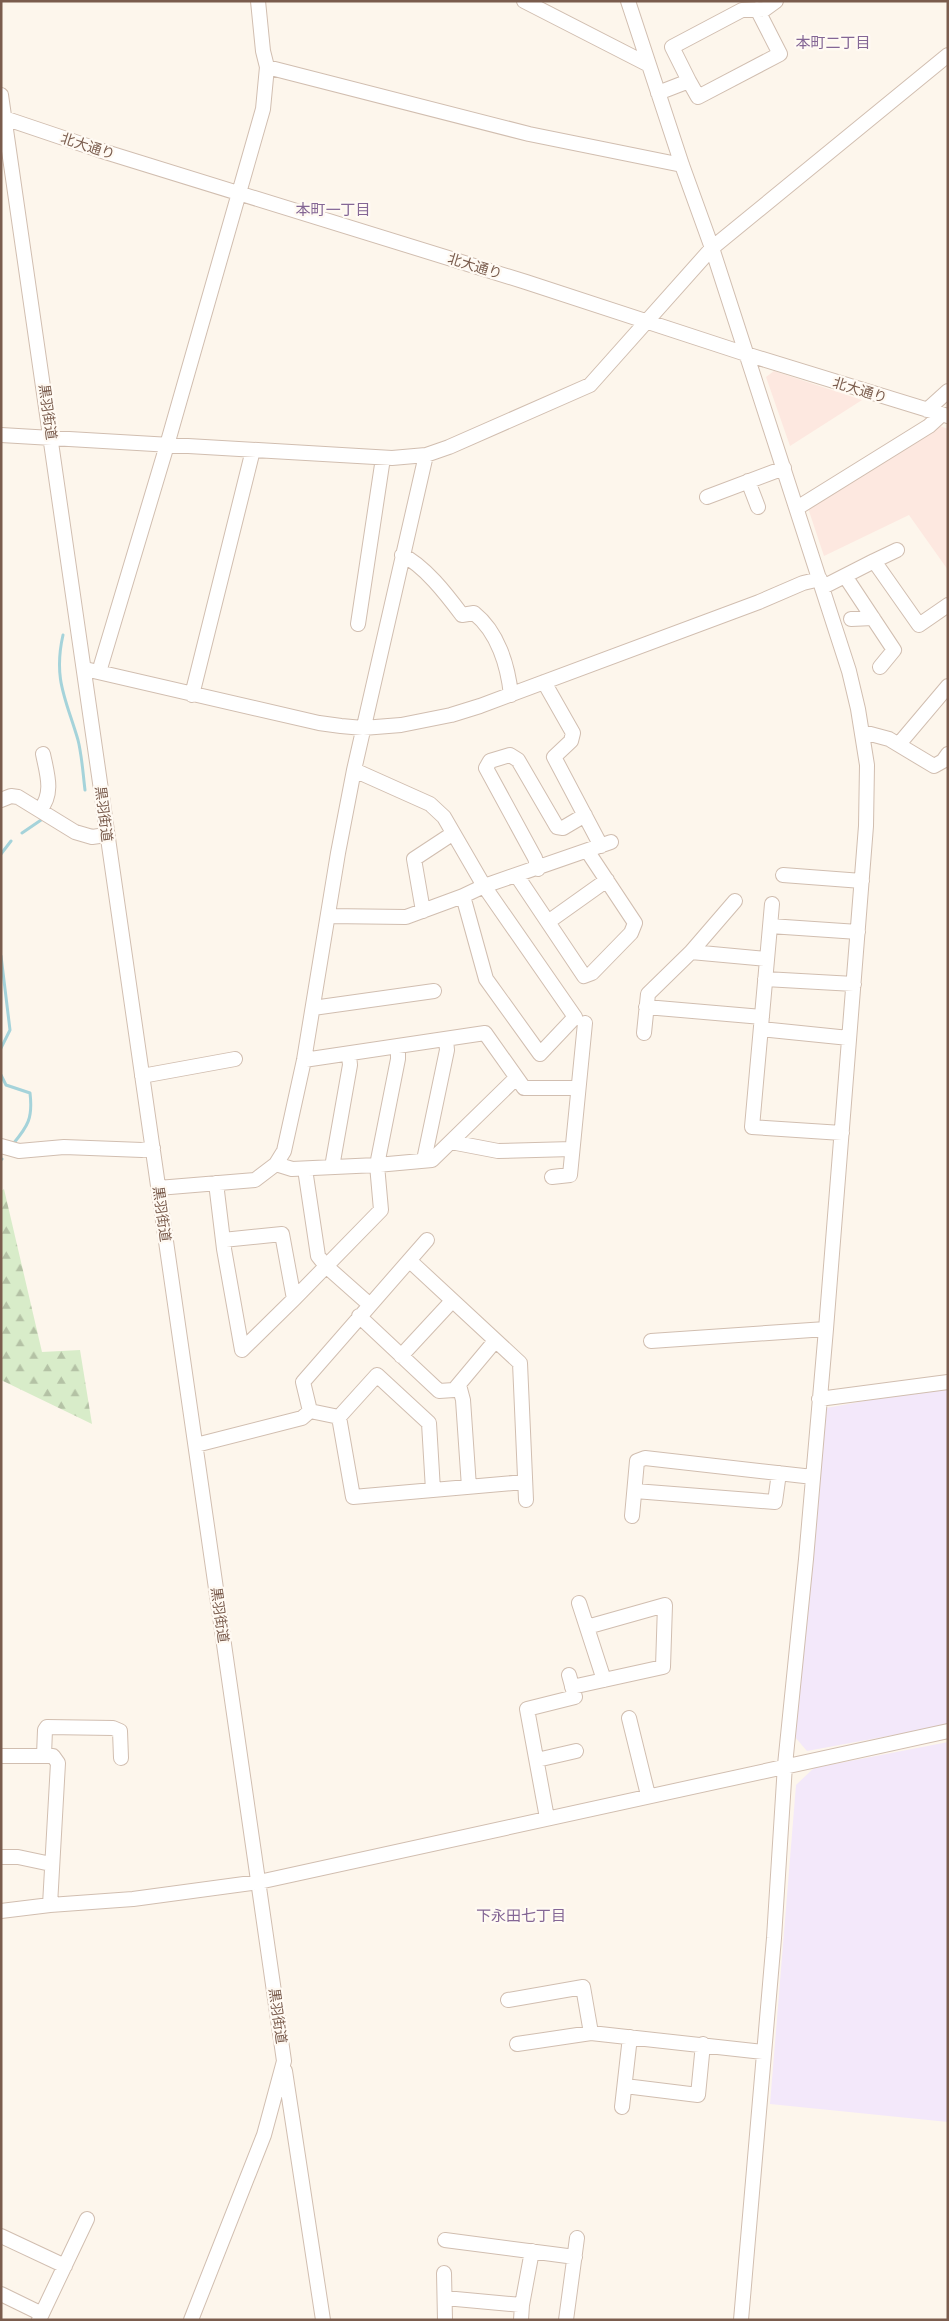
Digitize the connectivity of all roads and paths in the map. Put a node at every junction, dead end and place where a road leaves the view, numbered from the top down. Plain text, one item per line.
1 (258, 1) edge
2 (524, 1) edge
3 (628, 1) edge
4 (776, 1) edge
5 (757, 9) junction
6 (948, 55) edge
7 (649, 65) junction
8 (267, 67) junction
9 (689, 81) junction
10 (658, 93) junction
11 (1, 95) edge
12 (3, 117) edge
13 (682, 165) junction
14 (238, 192) junction
15 (712, 248) junction
16 (647, 321) junction
17 (746, 354) junction
18 (948, 391) edge
19 (927, 410) junction
20 (945, 416) edge
21 (1, 435) edge
22 (51, 439) junction
23 (167, 445) junction
24 (253, 450) junction
25 (426, 455) junction
26 (383, 458) junction
27 (784, 468) junction
28 (748, 481) junction
29 (707, 497) dead end
30 (758, 507) dead end
31 (797, 508) junction
32 (896, 550) dead end
33 (402, 555) junction
34 (874, 561) junction
35 (845, 576) junction
36 (821, 583) junction
37 (948, 605) edge
38 (873, 618) junction
39 (851, 619) dead end
40 (358, 624) dead end
41 (880, 666) dead end
42 (92, 670) junction
43 (544, 682) junction
44 (948, 686) edge
45 (192, 694) junction
46 (511, 695) junction
47 (364, 728) junction
48 (862, 732) junction
49 (899, 744) junction
50 (43, 754) dead end
51 (948, 754) edge
52 (354, 770) junction
53 (1, 800) edge
54 (40, 810) junction
55 (585, 815) junction
56 (452, 834) junction
57 (106, 835) junction
58 (588, 852) junction
59 (538, 869) junction
60 (783, 875) dead end
61 (517, 876) junction
62 (606, 880) junction
63 (862, 881) junction
64 (484, 886) junction
65 (463, 896) junction
66 (735, 901) dead end
67 (772, 904) dead end
68 (422, 911) junction
69 (328, 916) junction
70 (548, 922) junction
71 (770, 926) junction
72 (858, 932) junction
73 (692, 952) junction
74 (767, 958) junction
75 (765, 978) junction
76 (854, 984) junction
77 (434, 991) dead end
78 (646, 1007) junction
79 (313, 1008) junction
80 (585, 1023) dead end
81 (761, 1023) junction
82 (644, 1033) dead end
83 (849, 1038) junction
84 (446, 1040) junction
85 (398, 1047) junction
86 (349, 1055) junction
87 (235, 1059) dead end
88 (304, 1060) junction
89 (142, 1076) junction
90 (516, 1078) junction
91 (578, 1088) junction
92 (842, 1133) junction
93 (451, 1142) junction
94 (1, 1146) edge
95 (153, 1148) junction
96 (572, 1149) junction
97 (424, 1160) junction
98 (276, 1164) junction
99 (377, 1165) junction
100 (332, 1168) junction
101 (305, 1169) junction
102 (552, 1177) dead end
103 (216, 1183) junction
104 (158, 1188) junction
105 (223, 1240) junction
106 (428, 1240) dead end
107 (410, 1261) junction
108 (326, 1266) junction
109 (294, 1299) junction
110 (452, 1301) junction
111 (370, 1305) junction
112 (359, 1316) junction
113 (826, 1329) junction
114 (495, 1341) junction
115 (651, 1341) dead end
116 (401, 1356) junction
117 (948, 1382) edge
118 (459, 1385) junction
119 (819, 1399) junction
120 (310, 1411) junction
121 (339, 1417) junction
122 (196, 1445) junction
123 (779, 1473) junction
124 (812, 1477) junction
125 (524, 1482) junction
126 (469, 1487) junction
127 (433, 1490) junction
128 (634, 1491) junction
129 (526, 1500) dead end
130 (632, 1516) dead end
131 (580, 1603) dead end
132 (587, 1627) junction
133 (604, 1680) junction
134 (629, 1718) dead end
135 (948, 1731) edge
136 (576, 1750) dead end
137 (44, 1755) junction
138 (1, 1756) edge
139 (121, 1758) dead end
140 (536, 1760) junction
141 (784, 1765) junction
142 (648, 1795) junction
143 (547, 1818) junction
144 (1, 1857) edge
145 (51, 1864) junction
146 (259, 1882) junction
147 (50, 1904) junction
148 (1, 1911) edge
149 (508, 2000) dead end
150 (591, 2033) junction
151 (630, 2037) junction
152 (517, 2044) dead end
153 (703, 2044) junction
154 (763, 2052) junction
155 (284, 2061) junction
156 (625, 2086) junction
157 (622, 2107) dead end
158 (87, 2219) dead end
159 (1, 2236) edge
160 (578, 2238) dead end
161 (445, 2240) dead end
162 (532, 2251) junction
163 (575, 2257) junction
164 (65, 2266) junction
165 (444, 2273) dead end
166 (1, 2294) edge
167 (445, 2298) junction
168 (522, 2305) junction
169 (41, 2317) edge
170 (191, 2320) edge
171 (323, 2320) edge
172 (446, 2320) edge
173 (521, 2320) edge
174 (566, 2320) edge
175 (741, 2320) edge

1 - 8 street
2 - 7 street
3 - 7 street
4 - 5 street
5 - 9 street
5 - 9 street
6 - 15 street
7 - 10 street
8 - 13 street
8 - 14 street
9 - 10 street
10 - 13 street
11 - 12 street, 黒羽街道
12 - 14 street, 北大通り
12 - 22 street, 黒羽街道
13 - 15 street
14 - 16 street, 北大通り
14 - 23 street
15 - 16 street
15 - 17 street
16 - 17 street, 北大通り
16 - 25 street
17 - 19 street, 北大通り
17 - 27 street
18 - 19 street
19 - 20 street, 北大通り
20 - 31 street
21 - 22 street
22 - 23 street
22 - 42 street, 黒羽街道
23 - 24 street
23 - 42 street
24 - 26 street
24 - 45 street
25 - 26 street
25 - 33 street
26 - 40 street
27 - 28 street
27 - 31 street
28 - 29 street
28 - 30 street
31 - 36 street
32 - 34 street
33 - 46 street
33 - 47 street
34 - 35 street
34 - 37 street
35 - 36 street
35 - 38 street
36 - 43 street
36 - 48 street
38 - 39 street
38 - 41 street
42 - 45 street
42 - 57 street, 黒羽街道
43 - 46 street
43 - 55 street
44 - 49 street
45 - 47 street
46 - 47 street
47 - 52 street
48 - 49 street
48 - 63 street
49 - 51 street
50 - 54 street
52 - 56 street
52 - 69 street
53 - 54 street
54 - 57 street
55 - 58 street
55 - 59 street
56 - 64 street
56 - 68 street
57 - 89 street, 黒羽街道
58 - 59 street
58 - 62 street
59 - 61 street
60 - 63 street
61 - 64 street
61 - 70 street
62 - 70 street
62 - 70 street
63 - 72 street
64 - 65 street
64 - 65 street
65 - 68 street
66 - 73 street
67 - 71 street
68 - 69 street
69 - 79 street
71 - 72 street
71 - 74 street
72 - 76 street
73 - 74 street
73 - 78 street
74 - 75 street
75 - 76 street
75 - 81 street
76 - 83 street
77 - 79 street
78 - 81 street
78 - 82 street
79 - 88 street
80 - 91 street
81 - 83 street
81 - 92 street
83 - 92 street
84 - 85 street
84 - 90 street
84 - 97 street
85 - 86 street
85 - 99 street
86 - 88 street
86 - 100 street
87 - 89 street
88 - 98 street
89 - 95 street, 黒羽街道
90 - 91 street
90 - 93 street
91 - 96 street
92 - 113 street
93 - 96 street
93 - 97 street
94 - 95 street
95 - 104 street, 黒羽街道
96 - 102 street
97 - 99 street
98 - 101 street
98 - 103 street
99 - 100 street
99 - 108 street
100 - 101 street
101 - 108 street
103 - 104 street
103 - 105 street
104 - 122 street, 黒羽街道
105 - 109 street
105 - 109 street
106 - 107 street
107 - 110 street
107 - 111 street
108 - 109 street
108 - 111 street
110 - 114 street
110 - 116 street
111 - 112 street
112 - 116 street
112 - 120 street
113 - 115 street
113 - 119 street
114 - 118 street
114 - 125 street
116 - 118 street
117 - 119 street
118 - 126 street
119 - 124 street
120 - 121 street
120 - 122 street
121 - 127 street
121 - 127 street
122 - 146 street, 黒羽街道
123 - 124 street
123 - 128 street
123 - 128 street
124 - 141 street
125 - 126 street
125 - 129 street
126 - 127 street
128 - 130 street
131 - 132 street
132 - 133 street
132 - 133 street
133 - 140 street
134 - 142 street
135 - 141 street
136 - 140 street
137 - 138 street
137 - 139 street
137 - 145 street
140 - 143 street
141 - 142 street
141 - 154 street
142 - 143 street
143 - 146 street
144 - 145 street
145 - 147 street
146 - 147 street
146 - 155 street, 黒羽街道
147 - 148 street
149 - 150 street
150 - 151 street
150 - 152 street
151 - 153 street
151 - 156 street
153 - 154 street
153 - 156 street
154 - 175 street
155 - 170 street, 黒羽街道
155 - 171 street
156 - 157 street
158 - 164 street
159 - 164 street
160 - 163 street
161 - 162 street
162 - 163 street
162 - 168 street
163 - 174 street
164 - 169 street
165 - 167 street
166 - 169 street
167 - 168 street
167 - 172 street
168 - 173 street

